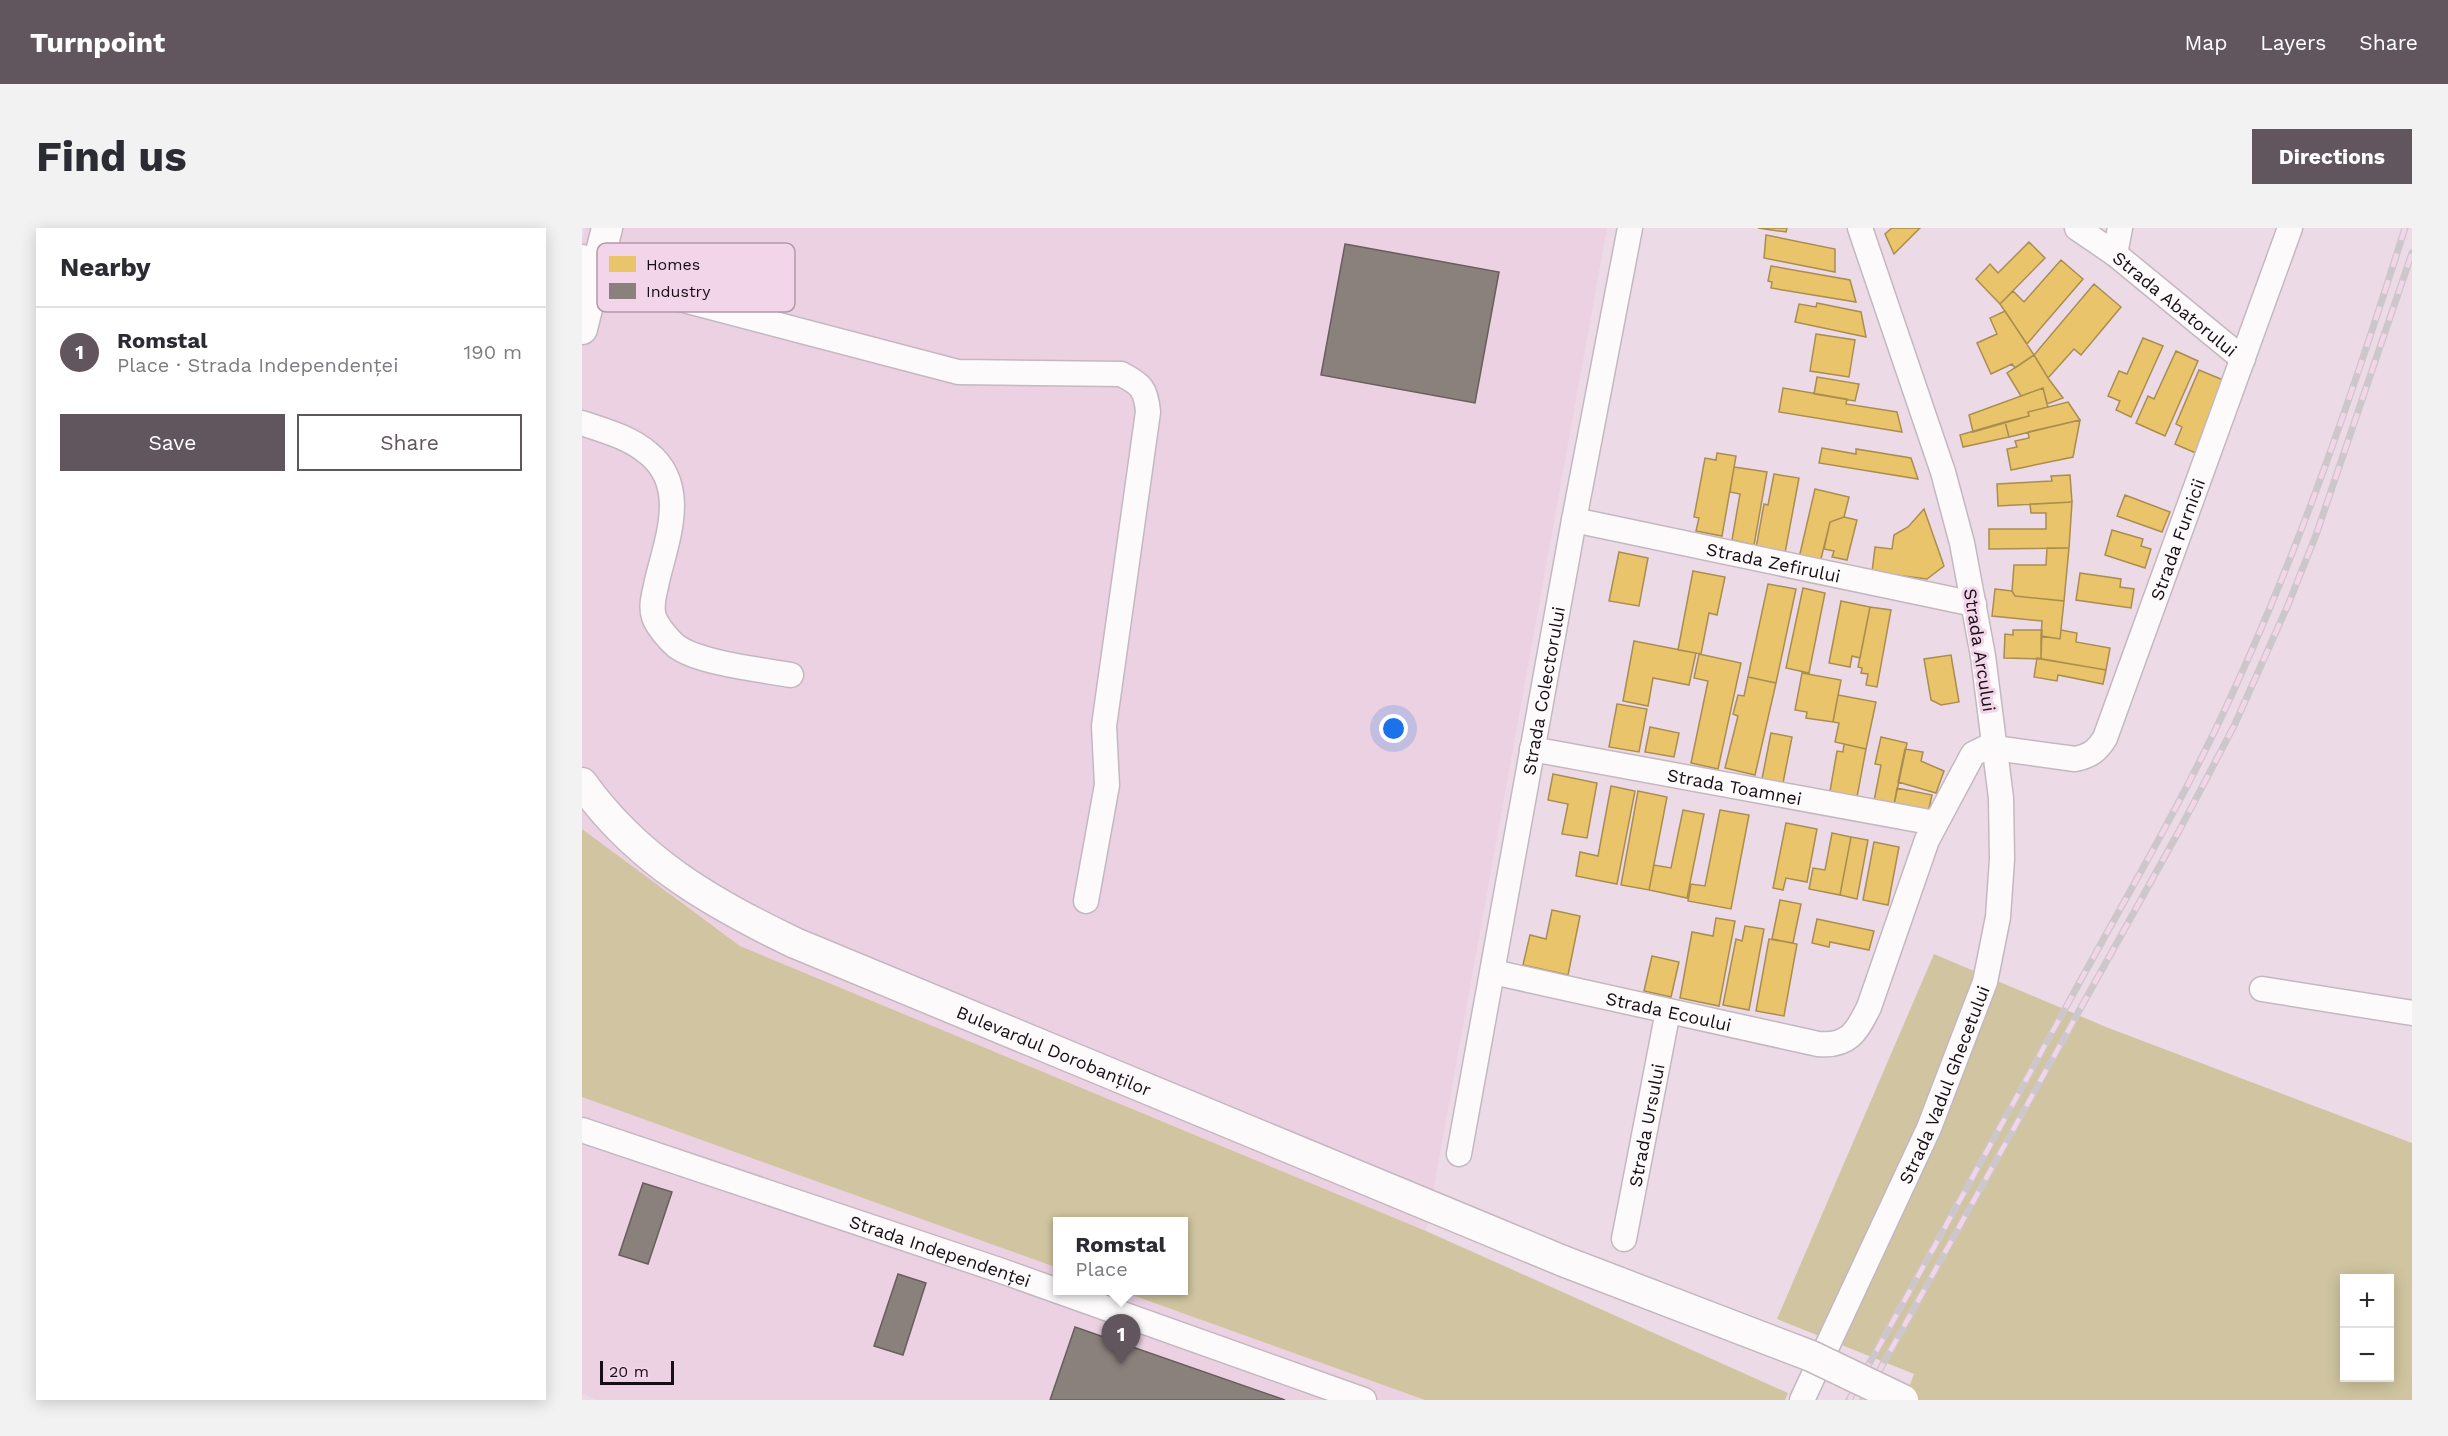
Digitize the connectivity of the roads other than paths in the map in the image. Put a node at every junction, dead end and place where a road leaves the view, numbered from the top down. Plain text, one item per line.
1 (607, 228) edge
2 (1630, 228) edge
3 (1860, 228) edge
4 (2077, 228) edge
5 (2120, 228) edge
6 (2290, 228) edge
7 (599, 243) edge
8 (2115, 254) junction
9 (590, 260) edge
10 (729, 312) edge
11 (582, 330) edge
12 (2243, 359) junction
13 (582, 423) edge
14 (1574, 520) junction
15 (1974, 604) junction
16 (791, 675) dead end
17 (1532, 748) junction
18 (1995, 748) junction
19 (582, 783) edge
20 (1935, 823) junction
21 (1086, 901) dead end
22 (1493, 972) junction
23 (2262, 989) dead end
24 (1668, 1011) junction
25 (2412, 1013) edge
26 (582, 1130) edge
27 (1459, 1154) dead end
28 (1624, 1239) dead end
29 (1053, 1289) edge
30 (1069, 1295) edge
31 (1364, 1400) edge
32 (1802, 1400) edge
33 (1903, 1400) edge

1 - 7 main road
2 - 14 street, Strada Colectorului
3 - 15 street, Strada Arcului
4 - 8 street, Strada Abatorului
5 - 8 street
6 - 12 street, Strada Furnicii
8 - 12 street, Strada Abatorului
9 - 11 main road
10 - 21 street
12 - 18 street, Strada Furnicii
13 - 16 street
14 - 15 street, Strada Zefirului
14 - 17 street, Strada Colectorului
15 - 18 street, Strada Arcului
17 - 20 street, Strada Toamnei
17 - 22 street, Strada Colectorului
18 - 20 street
18 - 32 street, Strada Vadul Ghecetului
19 - 33 main road, Bulevardul Dorobanților, bridge
20 - 24 street, Strada Ecoului
22 - 24 street, Strada Ecoului
22 - 27 street, Strada Colectorului
23 - 25 street
24 - 28 street, Strada Ursului
26 - 29 street, Strada Independenței
30 - 31 street, Strada Independenței

